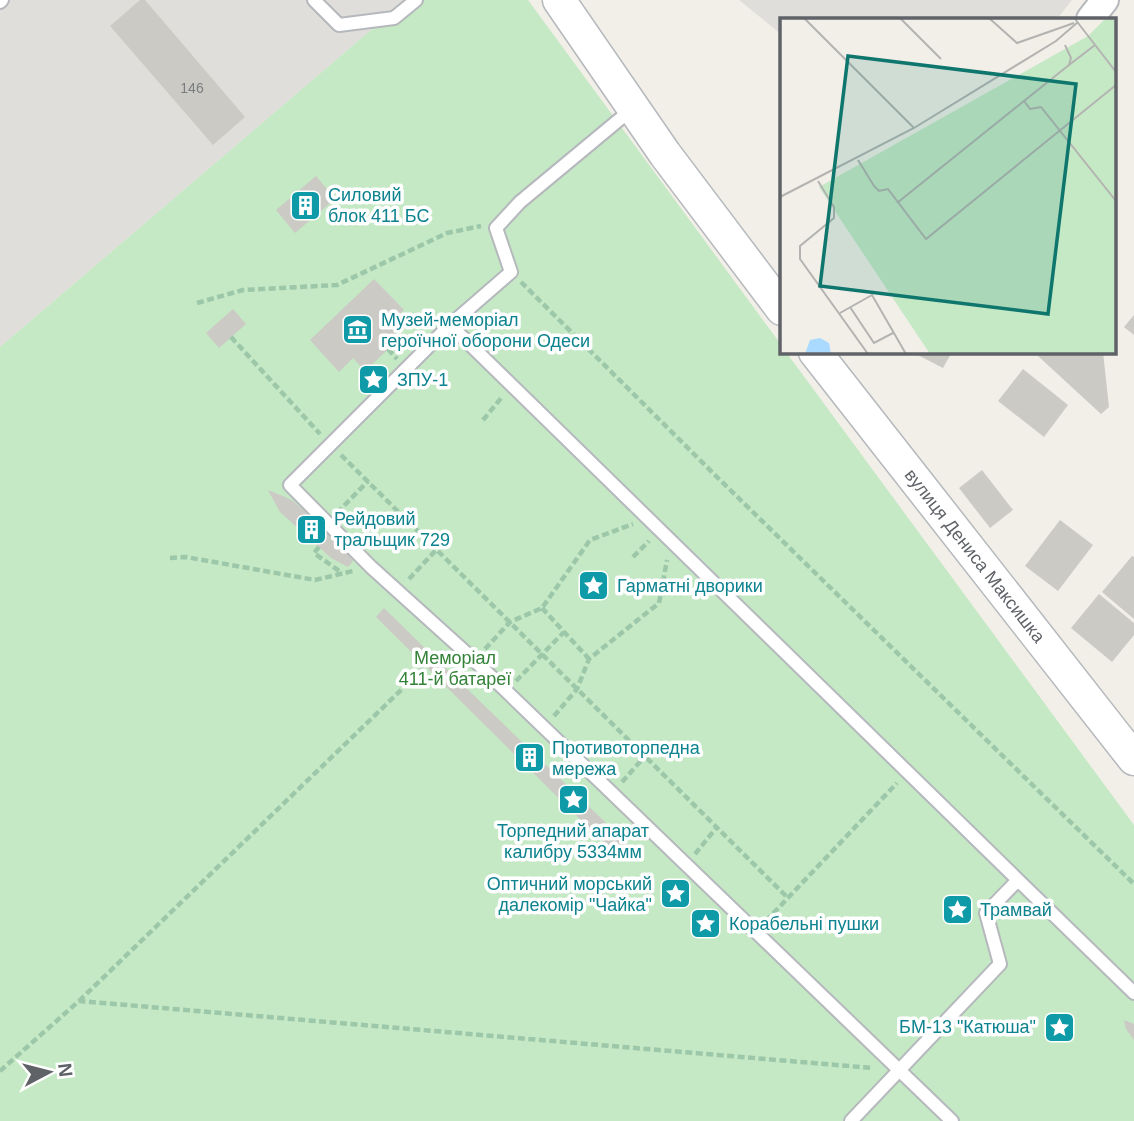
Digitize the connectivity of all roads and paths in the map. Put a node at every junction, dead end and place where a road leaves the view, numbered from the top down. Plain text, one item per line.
1 (314, 0) edge
2 (416, 0) edge
3 (559, 0) edge
4 (1105, 0) edge
5 (1091, 18) edge
6 (633, 108) junction
7 (496, 228) junction
8 (511, 272) junction
9 (197, 303) dead end
10 (780, 306) edge
11 (450, 325) junction
12 (231, 337) dead end
13 (822, 355) edge
14 (512, 386) junction
15 (483, 420) dead end
16 (330, 445) junction
17 (368, 481) junction
18 (647, 518) junction
19 (327, 522) junction
20 (659, 530) junction
21 (670, 541) junction
22 (319, 547) dead end
23 (437, 549) junction
24 (633, 557) dead end
25 (170, 558) dead end
26 (371, 567) junction
27 (342, 574) junction
28 (398, 591) junction
29 (542, 608) junction
30 (510, 622) junction
31 (564, 632) junction
32 (542, 654) junction
33 (589, 659) junction
34 (474, 660) junction
35 (426, 666) dead end
36 (577, 689) junction
37 (507, 691) junction
38 (545, 728) junction
39 (645, 757) junction
40 (1134, 759) edge
41 (908, 772) junction
42 (612, 793) junction
43 (717, 827) junction
44 (686, 864) junction
45 (1018, 880) junction
46 (1134, 884) edge
47 (788, 898) junction
48 (756, 932) junction
49 (1134, 993) edge
50 (79, 1001) junction
51 (901, 1070) junction
52 (0, 1071) edge
53 (850, 1121) edge
54 (953, 1121) edge

1 - 2 lane
3 - 6 street
4 - 5 street
6 - 7 lane
6 - 10 street
7 - 8 lane
7 - 9 path
8 - 11 lane
8 - 46 path
11 - 14 lane
11 - 16 lane
12 - 16 path
13 - 40 street, вулиця Дениса Максишка
14 - 15 path
14 - 18 lane
16 - 17 path
16 - 19 lane
17 - 19 path
17 - 23 path
18 - 20 lane
18 - 29 path
19 - 26 lane
20 - 21 lane
20 - 24 path
21 - 33 path
21 - 41 lane
22 - 27 path
23 - 28 path
23 - 30 path
25 - 27 path
26 - 27 path
26 - 28 lane
28 - 34 lane
29 - 30 path
29 - 31 path
30 - 32 path
30 - 34 path
31 - 32 path
31 - 33 path
32 - 36 path
32 - 37 path
33 - 36 path
34 - 37 lane
35 - 50 path
36 - 38 path
36 - 39 path
37 - 38 lane
38 - 42 lane
39 - 42 path
39 - 43 path
41 - 45 lane
41 - 47 path
42 - 44 lane
43 - 44 path
43 - 47 path
44 - 48 lane
45 - 49 lane
45 - 51 lane
47 - 48 path
48 - 51 lane
50 - 51 path
50 - 52 path
51 - 53 lane
51 - 54 lane

